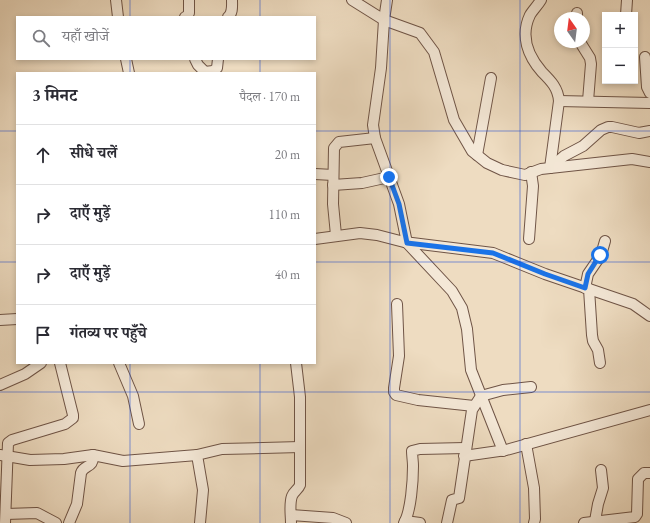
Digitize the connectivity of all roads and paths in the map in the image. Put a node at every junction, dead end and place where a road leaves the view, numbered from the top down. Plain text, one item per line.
1 (116, 0) edge
2 (189, 0) edge
3 (232, 0) edge
4 (352, 0) edge
5 (387, 0) edge
6 (541, 0) edge
7 (628, 0) edge
8 (626, 12) edge
9 (118, 16) edge
10 (187, 16) edge
11 (230, 16) edge
12 (384, 20) junction
13 (584, 48) edge
14 (646, 57) dead end
15 (126, 60) edge
16 (196, 60) edge
17 (218, 60) edge
18 (129, 72) edge
19 (205, 72) edge
20 (210, 72) edge
21 (490, 78) dead end
22 (650, 93) edge
23 (559, 101) junction
24 (588, 102) junction
25 (650, 103) edge
26 (650, 131) edge
27 (375, 138) junction
28 (477, 155) junction
29 (650, 162) edge
30 (550, 168) junction
31 (531, 172) junction
32 (316, 174) edge
33 (389, 177) junction
34 (333, 180) junction
35 (336, 235) junction
36 (316, 239) edge
37 (529, 239) dead end
38 (605, 241) dead end
39 (407, 243) junction
40 (587, 288) junction
41 (396, 304) dead end
42 (650, 316) edge
43 (16, 319) edge
44 (0, 320) edge
45 (600, 363) dead end
46 (40, 364) edge
47 (60, 364) edge
48 (119, 364) edge
49 (296, 364) edge
50 (0, 385) edge
51 (530, 387) dead end
52 (481, 396) junction
53 (474, 406) junction
54 (650, 410) edge
55 (139, 424) dead end
56 (526, 444) junction
57 (300, 447) junction
58 (503, 451) junction
59 (465, 452) junction
60 (93, 455) junction
61 (197, 455) junction
62 (4, 456) edge
63 (601, 470) dead end
64 (650, 473) edge
65 (5, 518) edge
66 (291, 519) edge
67 (595, 521) junction
68 (404, 522) edge
69 (536, 522) edge
70 (56, 523) edge
71 (69, 523) edge
72 (200, 523) edge
73 (346, 523) edge
74 (420, 523) edge
75 (447, 523) edge
76 (584, 523) edge

1 - 9 street
2 - 10 street
3 - 11 street
4 - 12 street
5 - 12 street
6 - 23 street
7 - 8 street
12 - 27 street
12 - 28 street
13 - 24 street
14 - 22 street
15 - 18 street
16 - 19 street
17 - 20 street
21 - 28 street
23 - 24 street
23 - 30 street
24 - 25 street
26 - 30 street
27 - 33 street
27 - 34 street
28 - 31 street
29 - 30 street
30 - 31 street
31 - 37 street
32 - 34 street
33 - 34 street
33 - 39 street
34 - 35 street
35 - 36 street
35 - 39 street
38 - 40 street
39 - 40 street
39 - 52 street
40 - 42 street
40 - 45 street
41 - 53 street
43 - 44 street
46 - 50 street
47 - 62 street
48 - 55 street
49 - 57 street
51 - 52 street
52 - 53 street
52 - 58 street
53 - 59 street
54 - 56 street
56 - 58 street
56 - 69 street
57 - 61 street
57 - 66 street
58 - 59 street
59 - 68 street
59 - 75 street
60 - 61 street
60 - 62 street
60 - 71 street
61 - 72 street
62 - 65 street
63 - 67 street
64 - 67 street
65 - 70 street
66 - 73 street
67 - 76 street
68 - 74 street

